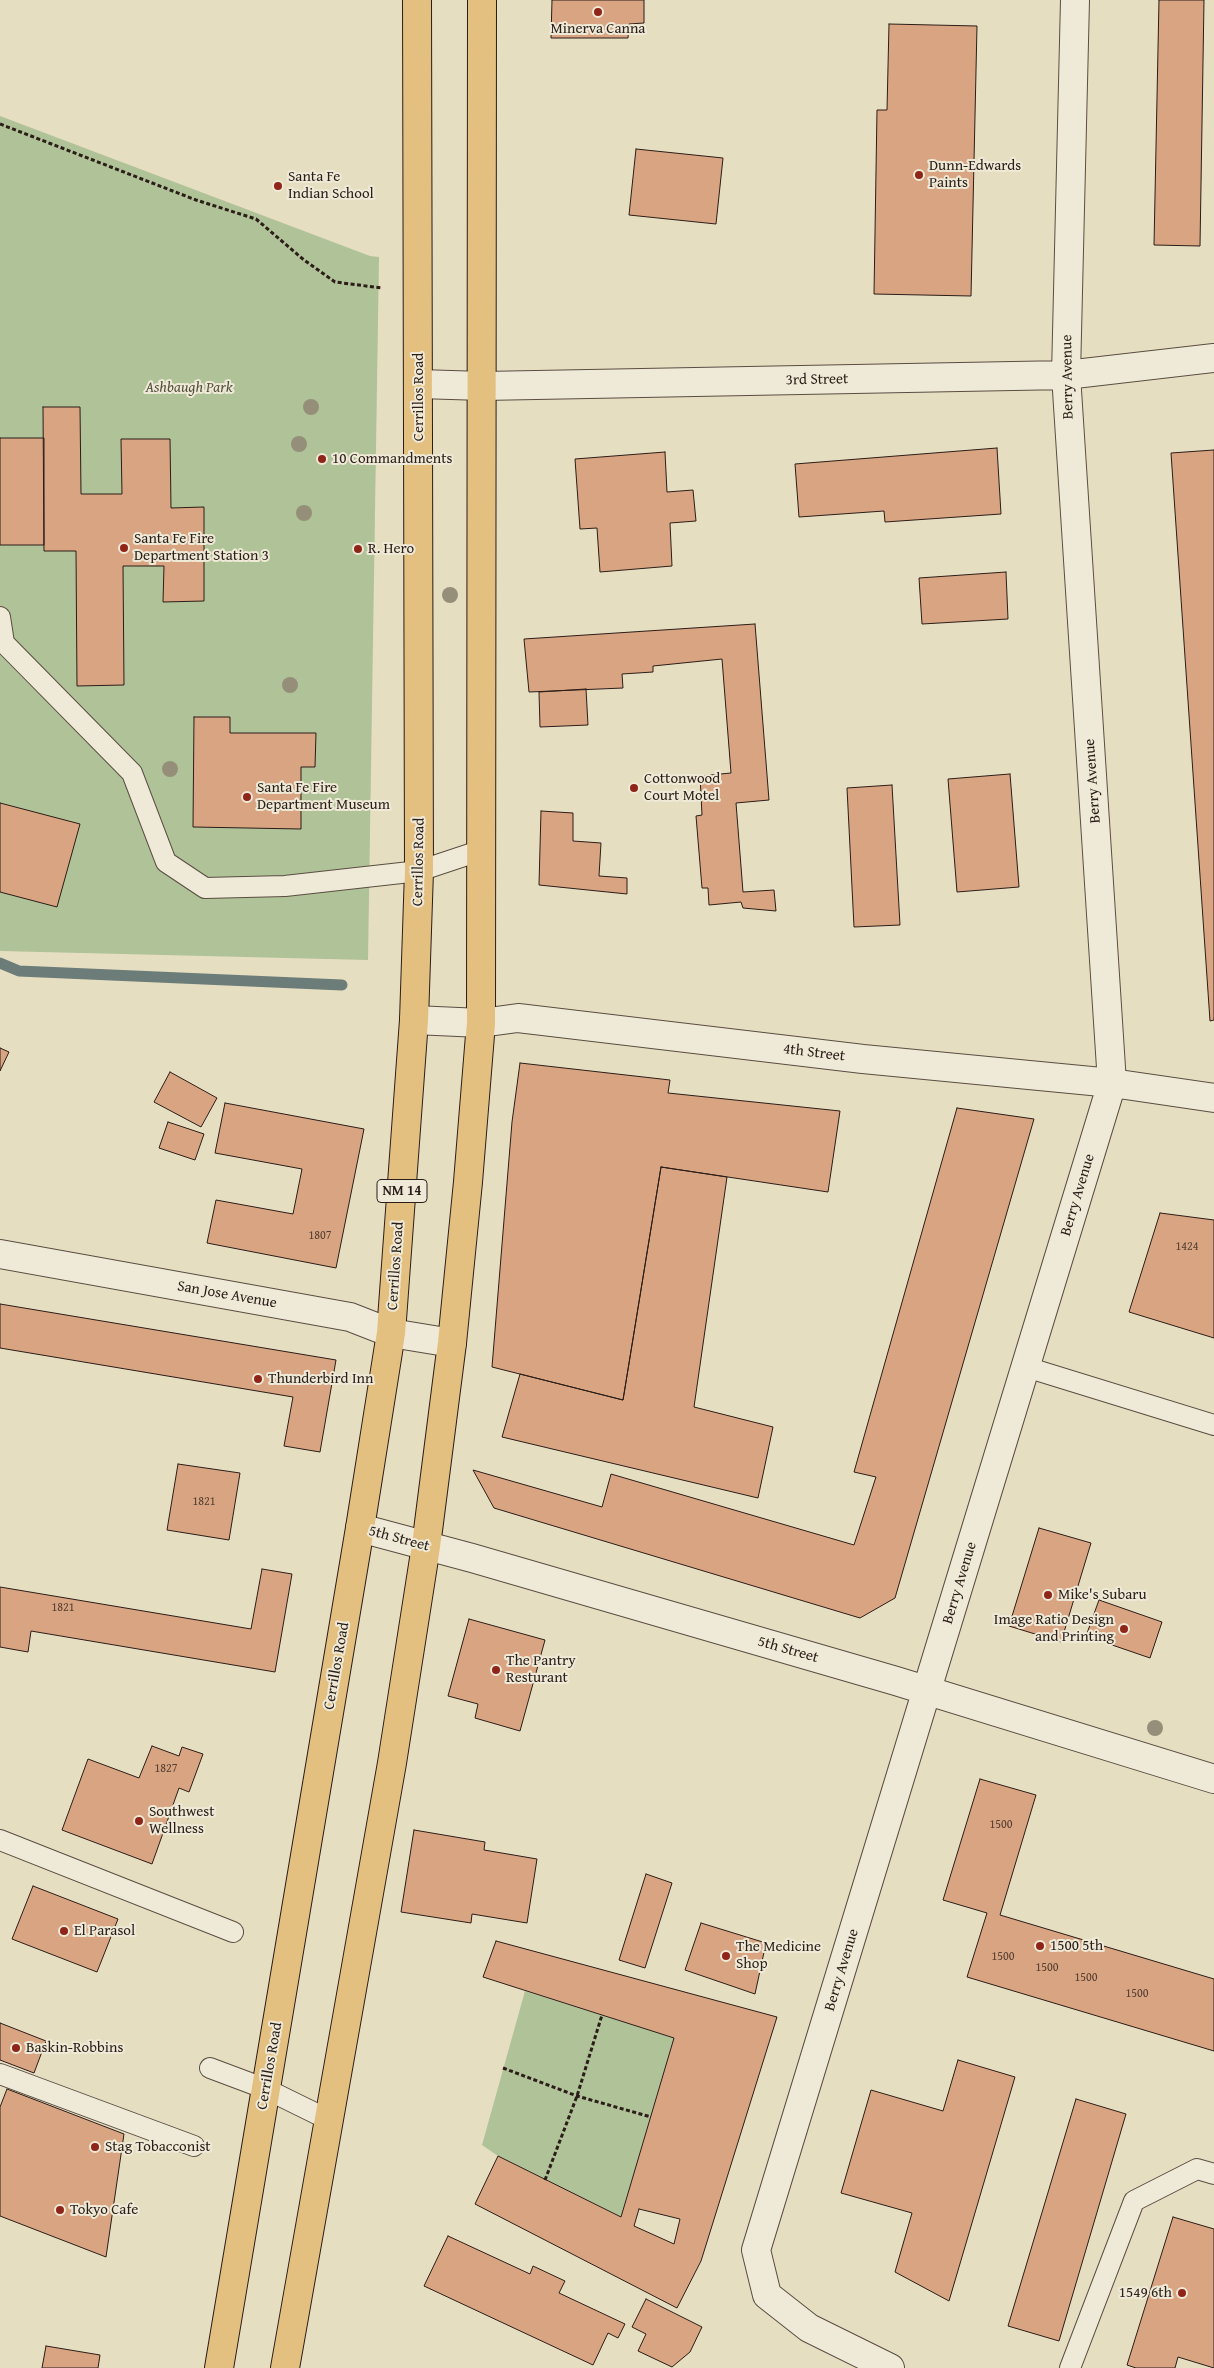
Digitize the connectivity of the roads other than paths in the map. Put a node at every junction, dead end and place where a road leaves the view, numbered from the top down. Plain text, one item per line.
1 (417, 0) edge
2 (482, 0) edge
3 (1075, 0) edge
4 (1214, 358) edge
5 (1066, 375) junction
6 (419, 384) junction
7 (483, 386) junction
8 (0, 617) edge
9 (482, 850) junction
10 (419, 871) junction
11 (414, 1020) junction
12 (481, 1023) junction
13 (1112, 1083) junction
14 (1214, 1098) edge
15 (0, 1254) edge
16 (391, 1332) junction
17 (452, 1343) junction
18 (1026, 1368) junction
19 (1214, 1425) edge
20 (360, 1528) junction
21 (426, 1546) junction
22 (928, 1690) junction
23 (1214, 1779) edge
24 (0, 1840) edge
25 (232, 1932) dead end
26 (210, 2068) dead end
27 (0, 2074) edge
28 (266, 2089) junction
29 (327, 2119) junction
30 (194, 2146) dead end
31 (1214, 2174) edge
32 (219, 2368) edge
33 (285, 2368) edge
34 (890, 2368) edge
35 (1070, 2368) edge

1 - 6 main road, Cerrillos Road / NM 14
2 - 7 main road
3 - 5 street, Berry Avenue
4 - 5 street, 3rd Street
5 - 7 street, 3rd Street
5 - 13 street, Berry Avenue
6 - 7 street, 3rd Street
6 - 10 main road, Cerrillos Road / NM 14
7 - 9 main road
8 - 10 lane
9 - 10 lane
9 - 12 main road
10 - 11 main road, Cerrillos Road / NM 14
11 - 12 street, 4th Street
11 - 16 main road, Cerrillos Road / NM 14
12 - 13 street, 4th Street
12 - 17 main road
13 - 14 street, 4th Street
13 - 18 street, Berry Avenue
15 - 16 street, San Jose Avenue
16 - 17 street, San Jose Avenue
16 - 20 main road, Cerrillos Road / NM 14
17 - 21 main road
18 - 19 lane
18 - 22 street, Berry Avenue
20 - 21 street, 5th Street
20 - 28 main road, Cerrillos Road / NM 14
21 - 22 street, 5th Street
21 - 29 main road
22 - 23 street, 5th Street
22 - 34 street, Berry Avenue
24 - 25 lane
26 - 28 lane
27 - 30 lane
28 - 29 lane
28 - 32 main road, Cerrillos Road / NM 14
29 - 33 main road
31 - 35 lane

